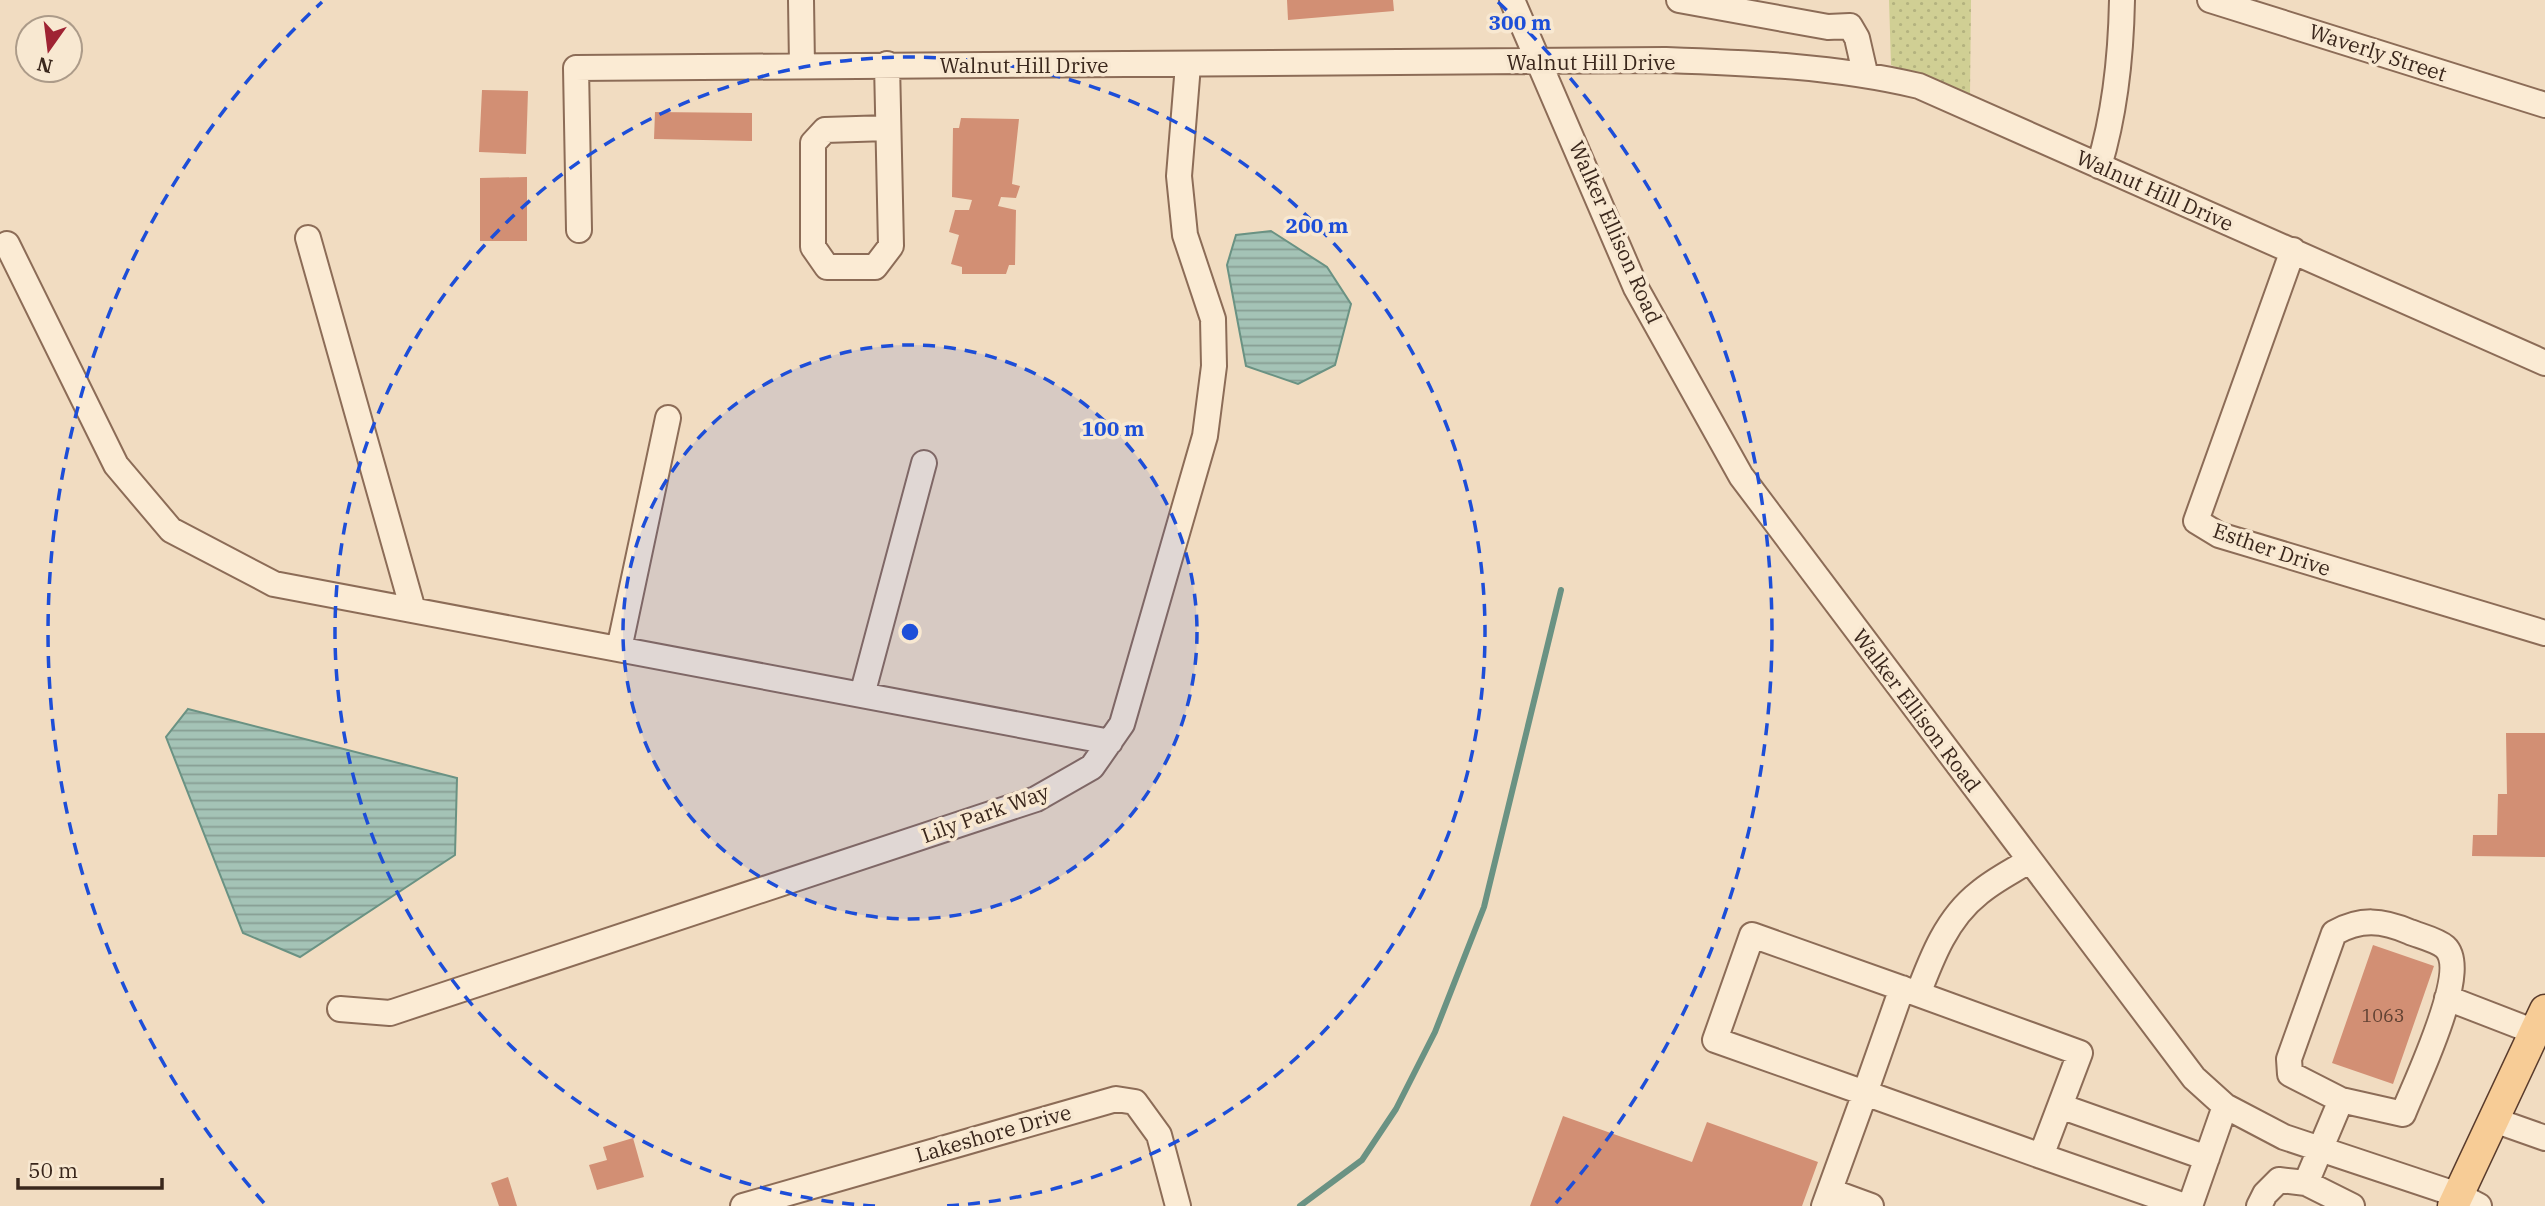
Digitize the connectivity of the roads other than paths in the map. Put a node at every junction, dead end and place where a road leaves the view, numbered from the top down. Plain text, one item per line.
1 (801, 0) edge
2 (1512, 0) edge
3 (1679, 0) edge
4 (2122, 0) edge
5 (2210, 0) edge
6 (1541, 62) junction
7 (887, 64) junction
8 (802, 65) junction
9 (1188, 65) junction
10 (1865, 73) junction
11 (2545, 105) edge
12 (888, 128) junction
13 (2099, 166) junction
14 (579, 230) dead end
15 (308, 238) dead end
16 (7, 244) dead end
17 (2293, 250) junction
18 (2545, 363) edge
19 (668, 418) dead end
20 (924, 463) dead end
21 (413, 610) junction
22 (2545, 633) edge
23 (618, 649) junction
24 (862, 695) junction
25 (1110, 742) junction
26 (2029, 860) junction
27 (1910, 991) junction
28 (2448, 998) junction
29 (340, 1009) dead end
30 (2541, 1021) edge
31 (1865, 1093) junction
32 (2341, 1100) junction
33 (2060, 1106) junction
34 (2225, 1106) junction
35 (2494, 1119) junction
36 (2545, 1138) edge
37 (2321, 1149) junction
38 (2041, 1156) junction
39 (2207, 1158) junction
40 (2306, 1184) junction
41 (1827, 1199) edge
42 (2464, 1202) edge
43 (743, 1206) edge
44 (1178, 1206) edge
45 (1871, 1206) edge
46 (2188, 1206) edge
47 (2259, 1206) edge
48 (2352, 1206) edge

1 - 8 street
2 - 6 street, Walker Ellison Road
3 - 10 street
4 - 13 street
5 - 11 street, Waverly Street
6 - 9 street, Walnut Hill Drive
6 - 10 street, Walnut Hill Drive
6 - 26 street, Walker Ellison Road
7 - 8 street, Walnut Hill Drive
7 - 9 street, Walnut Hill Drive
7 - 12 street
8 - 14 street, Walnut Hill Drive
9 - 25 street, Lily Park Way
10 - 13 street, Walnut Hill Drive
12 - 12 street
13 - 17 street, Walnut Hill Drive
15 - 21 street
16 - 21 street
17 - 18 street, Walnut Hill Drive
17 - 22 street, Esther Drive
19 - 23 street
20 - 24 street
21 - 23 street
23 - 24 street
24 - 25 street
25 - 29 street, Lily Park Way
26 - 27 street
26 - 34 street, Walker Ellison Road
27 - 31 street
27 - 31 street
27 - 33 street
28 - 30 street
28 - 32 street
28 - 32 street
30 - 35 main road
31 - 38 street
31 - 41 street
32 - 37 street
33 - 38 street
33 - 39 street
34 - 37 street, Walker Ellison Road
34 - 39 street
35 - 36 street
35 - 42 main road
37 - 40 street
37 - 42 street, Walker Ellison Road
38 - 46 street
39 - 46 street
40 - 47 street
40 - 48 street
41 - 45 street
43 - 44 street, Lakeshore Drive

